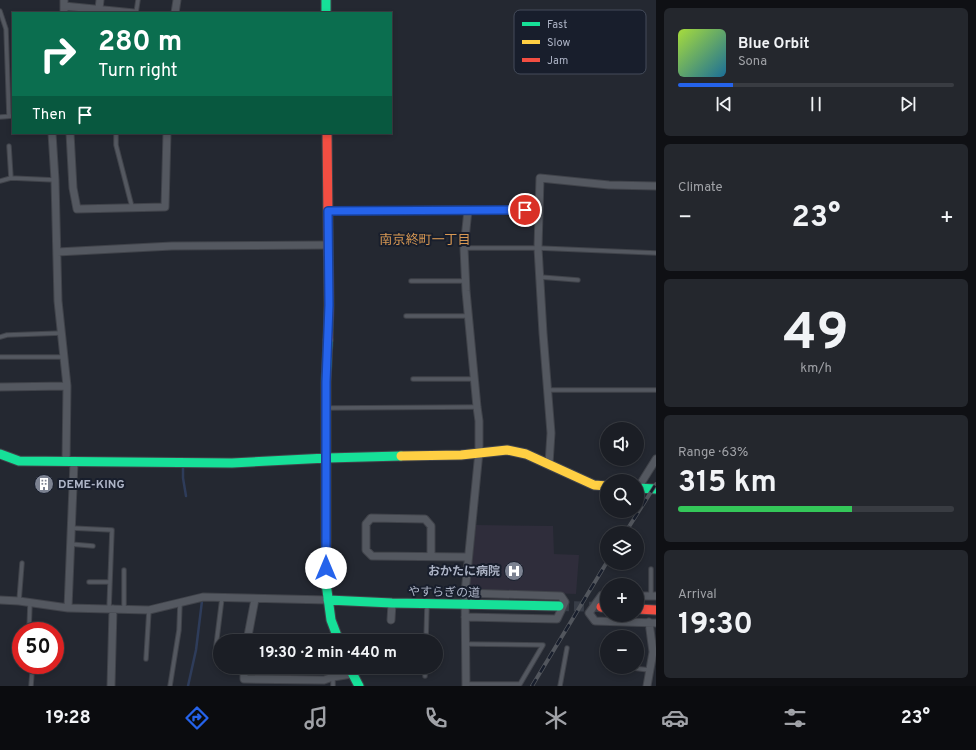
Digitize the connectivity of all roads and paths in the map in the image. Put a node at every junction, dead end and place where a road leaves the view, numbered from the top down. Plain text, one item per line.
1 (100, 0) edge
2 (138, 0) edge
3 (177, 0) edge
4 (326, 0) edge
5 (64, 6) edge
6 (0, 11) edge
7 (104, 11) edge
8 (120, 12) edge
9 (135, 12) edge
10 (175, 12) edge
11 (326, 12) edge
12 (11, 116) edge
13 (0, 117) edge
14 (52, 134) edge
15 (70, 134) edge
16 (116, 134) edge
17 (167, 134) edge
18 (327, 134) edge
19 (9, 146) dead end
20 (11, 178) junction
21 (55, 180) junction
22 (0, 181) edge
23 (656, 186) edge
24 (132, 208) junction
25 (468, 210) junction
26 (539, 210) junction
27 (328, 211) junction
28 (328, 245) junction
29 (464, 248) junction
30 (538, 248) junction
31 (57, 252) junction
32 (656, 253) edge
33 (540, 277) junction
34 (578, 280) dead end
35 (411, 281) dead end
36 (465, 281) junction
37 (406, 316) dead end
38 (468, 316) junction
39 (62, 333) junction
40 (0, 337) edge
41 (0, 357) edge
42 (64, 357) junction
43 (474, 378) junction
44 (413, 379) dead end
45 (67, 386) junction
46 (0, 387) edge
47 (547, 390) junction
48 (656, 390) edge
49 (477, 407) junction
50 (327, 408) junction
51 (479, 452) junction
52 (0, 454) edge
53 (327, 458) junction
54 (656, 459) edge
55 (70, 462) junction
56 (549, 464) junction
57 (644, 478) edge
58 (600, 485) edge
59 (644, 488) edge
60 (656, 489) edge
61 (71, 528) junction
62 (70, 544) junction
63 (93, 546) dead end
64 (431, 556) junction
65 (468, 557) junction
66 (22, 563) dead end
67 (651, 569) dead end
68 (124, 570) dead end
69 (89, 582) dead end
70 (110, 582) junction
71 (465, 593) junction
72 (654, 596) edge
73 (222, 598) junction
74 (600, 598) edge
75 (254, 599) junction
76 (0, 600) edge
77 (328, 600) junction
78 (19, 601) junction
79 (30, 602) junction
80 (180, 603) junction
81 (392, 603) junction
82 (427, 604) junction
83 (465, 604) junction
84 (559, 606) tunnel mouth
85 (68, 608) junction
86 (111, 609) junction
87 (644, 609) edge
88 (124, 610) junction
89 (149, 610) junction
90 (656, 610) edge
91 (465, 617) junction
92 (391, 620) dead end
93 (600, 621) edge
94 (30, 622) edge
95 (624, 622) edge
96 (652, 623) edge
97 (218, 634) edge
98 (248, 634) edge
99 (336, 634) edge
100 (426, 634) edge
101 (466, 644) junction
102 (567, 648) dead end
103 (655, 652) edge
104 (146, 659) dead end
105 (644, 669) edge
106 (651, 670) junction
107 (32, 674) edge
108 (342, 674) edge
109 (353, 674) edge
110 (333, 677) junction
111 (244, 683) edge
112 (295, 683) edge
113 (466, 685) edge
114 (31, 686) edge
115 (111, 686) edge
116 (170, 686) edge
117 (333, 686) edge
118 (359, 686) edge
119 (560, 686) edge
120 (647, 686) edge

1 - 7 street
2 - 9 lane
3 - 10 street
4 - 11 street
5 - 7 street
6 - 12 lane
7 - 8 street
12 - 13 lane
14 - 21 street
15 - 24 street
16 - 24 lane
17 - 24 street
18 - 27 street
19 - 20 lane
20 - 21 lane
20 - 22 lane
21 - 31 street
23 - 26 street
25 - 26 lane
25 - 27 street
25 - 29 street
26 - 30 street
27 - 28 street
28 - 31 street
28 - 50 street
29 - 30 lane
29 - 36 street
30 - 32 lane
30 - 33 street
31 - 39 street
33 - 34 lane
33 - 47 street
35 - 36 lane
36 - 38 street
37 - 38 lane
38 - 43 street
39 - 40 lane
39 - 42 street
41 - 42 lane
42 - 45 street
43 - 44 lane
43 - 49 street
45 - 46 street
45 - 55 street
47 - 48 lane
47 - 56 street
49 - 50 lane
49 - 51 street
50 - 53 street
51 - 53 street
51 - 56 street
51 - 65 street
52 - 55 street
53 - 55 street
53 - 77 street
54 - 57 street
55 - 61 street
56 - 58 street
59 - 60 street
61 - 62 street
61 - 70 lane
62 - 63 lane
62 - 85 street
64 - 64 street
64 - 65 street
65 - 71 street
66 - 78 lane
67 - 72 lane
68 - 88 lane
69 - 70 lane
70 - 86 lane
71 - 83 street
71 - 91 street
73 - 75 street
73 - 80 street
73 - 97 lane
74 - 93 street
75 - 77 street
75 - 98 street
76 - 78 street
77 - 81 street, やすらぎの道
77 - 99 street
78 - 79 street
79 - 85 street
79 - 94 lane
80 - 89 street
80 - 116 lane
81 - 82 street, やすらぎの道
81 - 92 street
82 - 83 street, やすらぎの道
82 - 100 lane
83 - 84 street, やすらぎの道
83 - 91 street
85 - 86 street
86 - 88 street
86 - 115 street
87 - 90 street
88 - 89 street
89 - 104 lane
91 - 101 street
95 - 96 street
96 - 103 street
101 - 113 street
101 - 113 lane
102 - 119 lane
103 - 106 street
105 - 106 lane
106 - 120 street
107 - 114 lane
108 - 110 street
109 - 118 street
110 - 112 street
110 - 117 lane
111 - 112 street

